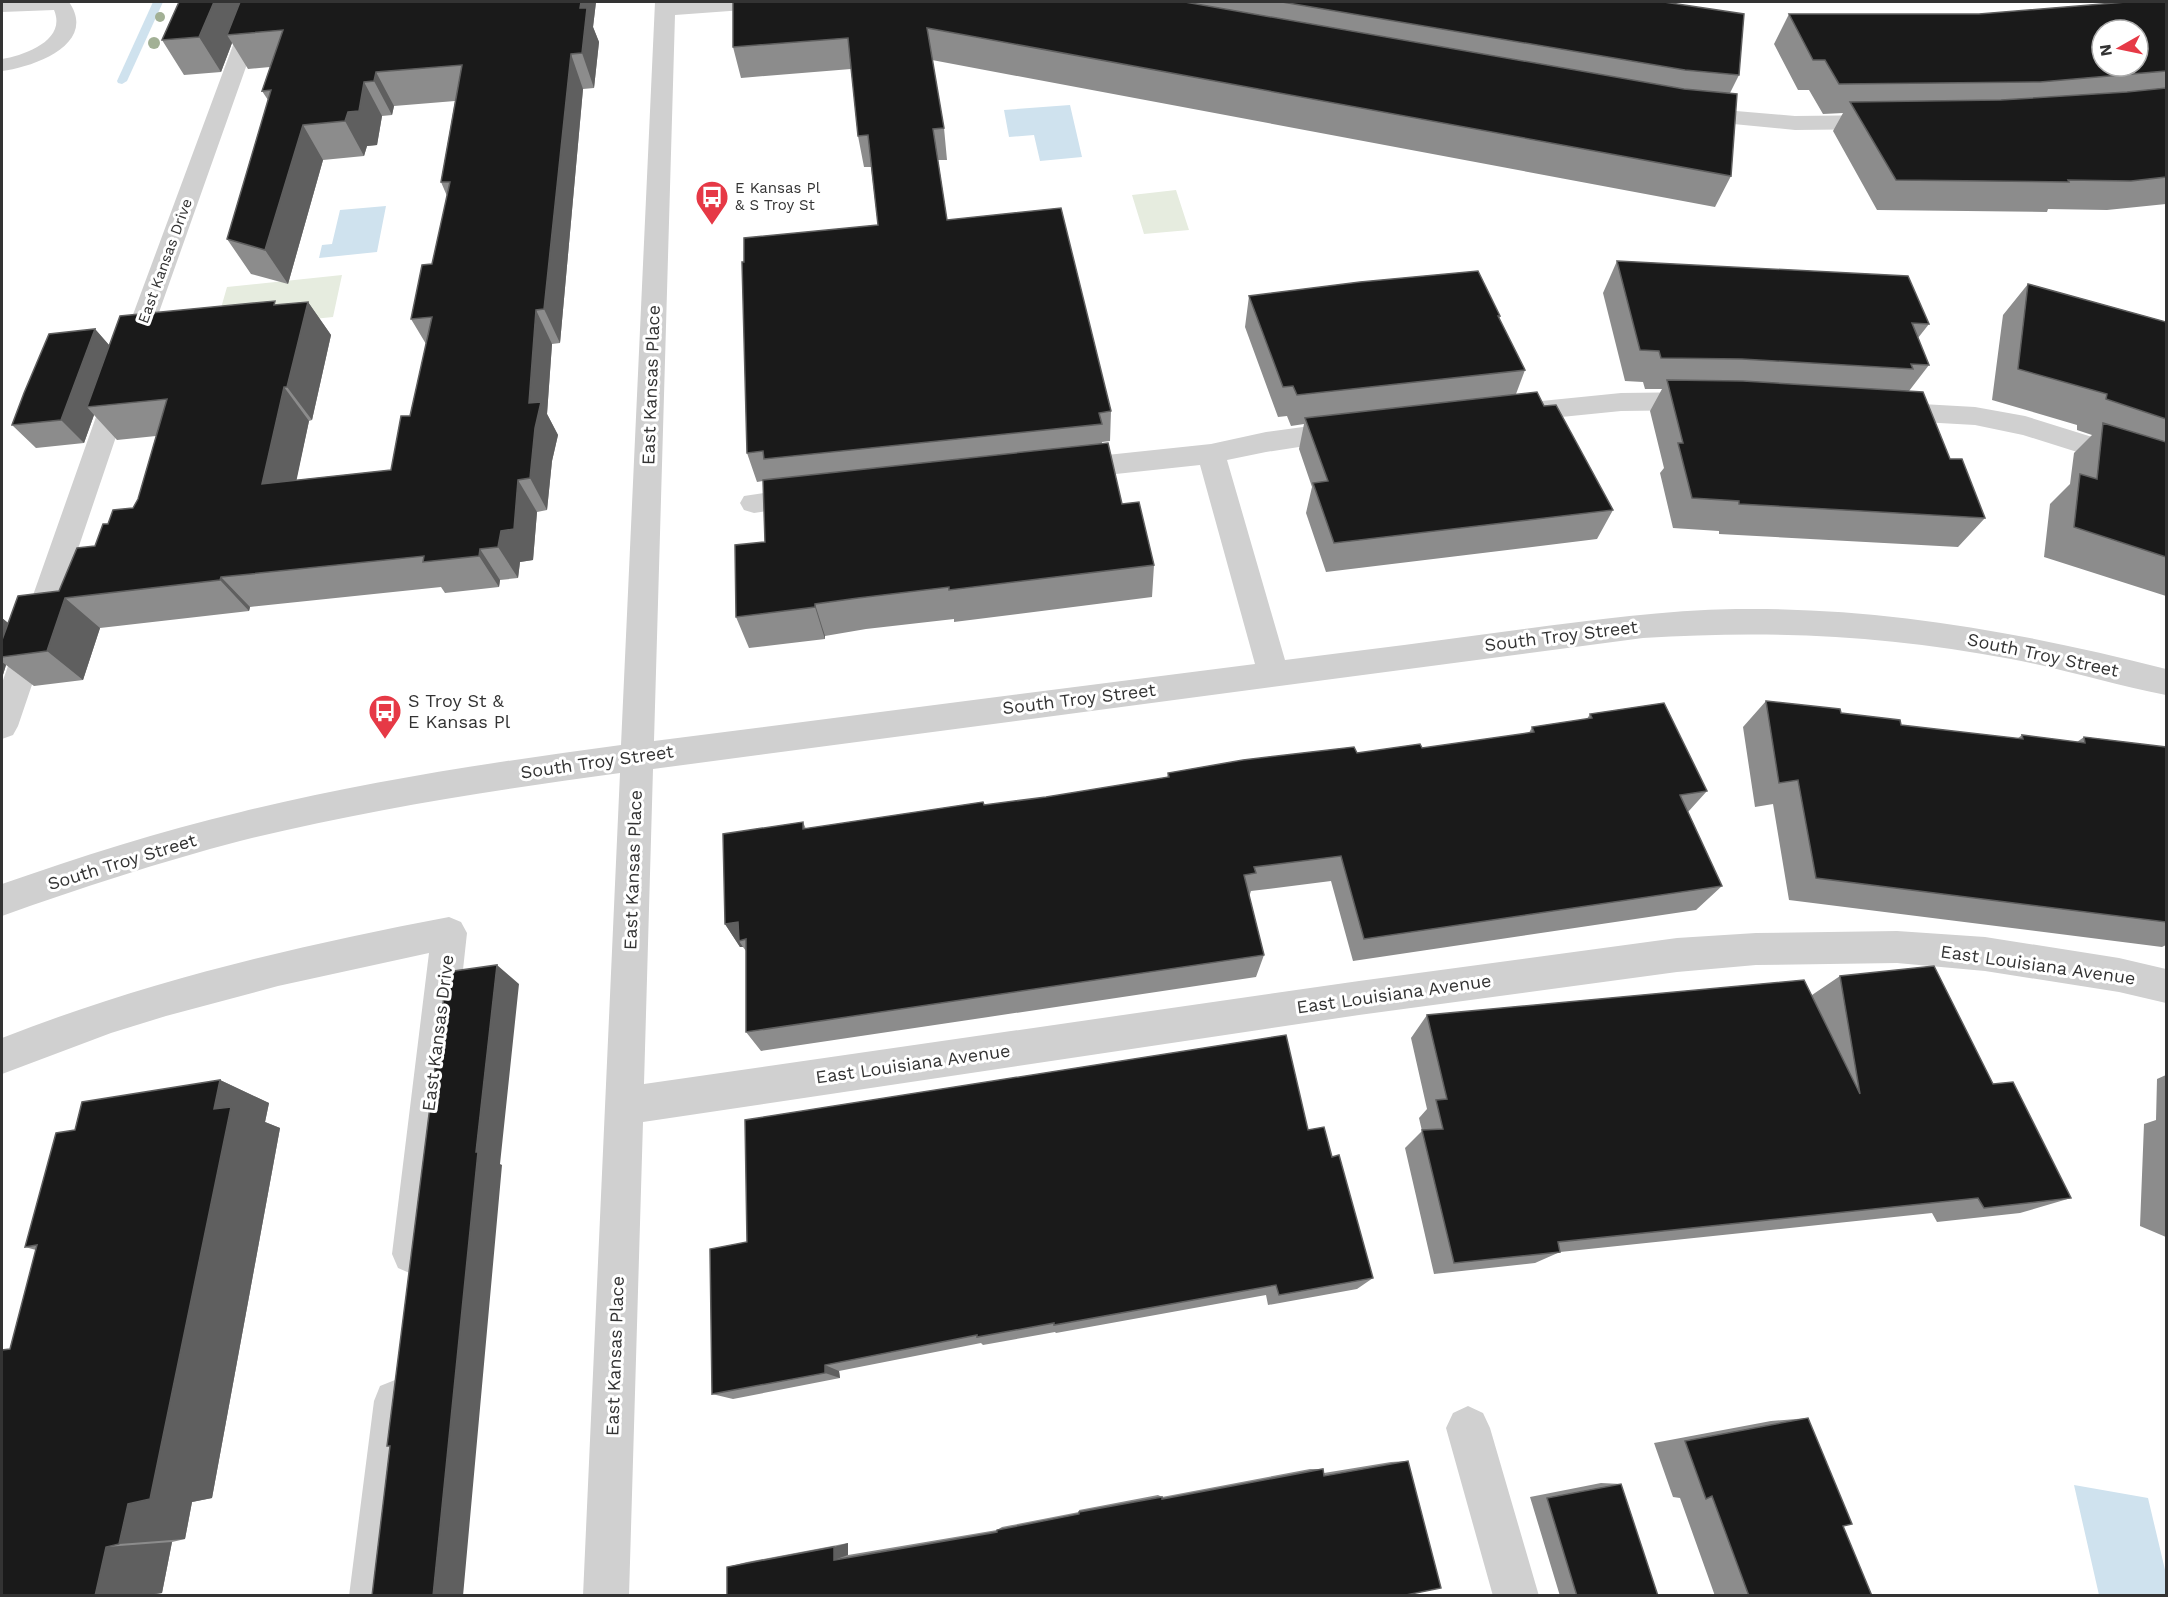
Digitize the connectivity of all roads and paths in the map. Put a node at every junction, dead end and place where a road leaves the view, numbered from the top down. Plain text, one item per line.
1 (259, 2) edge
2 (770, 2) edge
3 (665, 5) edge
4 (2, 6) edge
5 (64, 9) junction
6 (2, 58) edge
7 (2, 65) edge
8 (1671, 111) edge
9 (1902, 122) edge
10 (1724, 401) edge
11 (1862, 409) edge
12 (1489, 415) edge
13 (1375, 428) edge
14 (1211, 453) junction
15 (2166, 470) edge
16 (1048, 471) edge
17 (837, 493) edge
18 (754, 503) dead end
19 (1273, 673) junction
20 (2166, 682) edge
21 (2, 726) edge
22 (638, 756) junction
23 (2, 900) edge
24 (2166, 986) edge
25 (2, 1056) edge
26 (624, 1106) junction
27 (408, 1288) edge
28 (399, 1371) edge
29 (1468, 1428) dead end
30 (372, 1596) edge
31 (606, 1596) edge
32 (1516, 1596) edge

1 - 21 street, East Kansas Drive
2 - 3 street
3 - 22 street, East Kansas Place
4 - 5 street
5 - 6 street
5 - 7 street
8 - 9 street
10 - 12 street
11 - 15 street
13 - 14 street
14 - 16 street
14 - 19 street
17 - 18 street
19 - 20 street, South Troy Street
19 - 22 street, South Troy Street
22 - 23 street, South Troy Street
22 - 26 street, East Kansas Place
24 - 26 street, East Louisiana Avenue
25 - 27 street, East Kansas Drive
26 - 31 street, East Kansas Place
28 - 30 street
29 - 32 street

